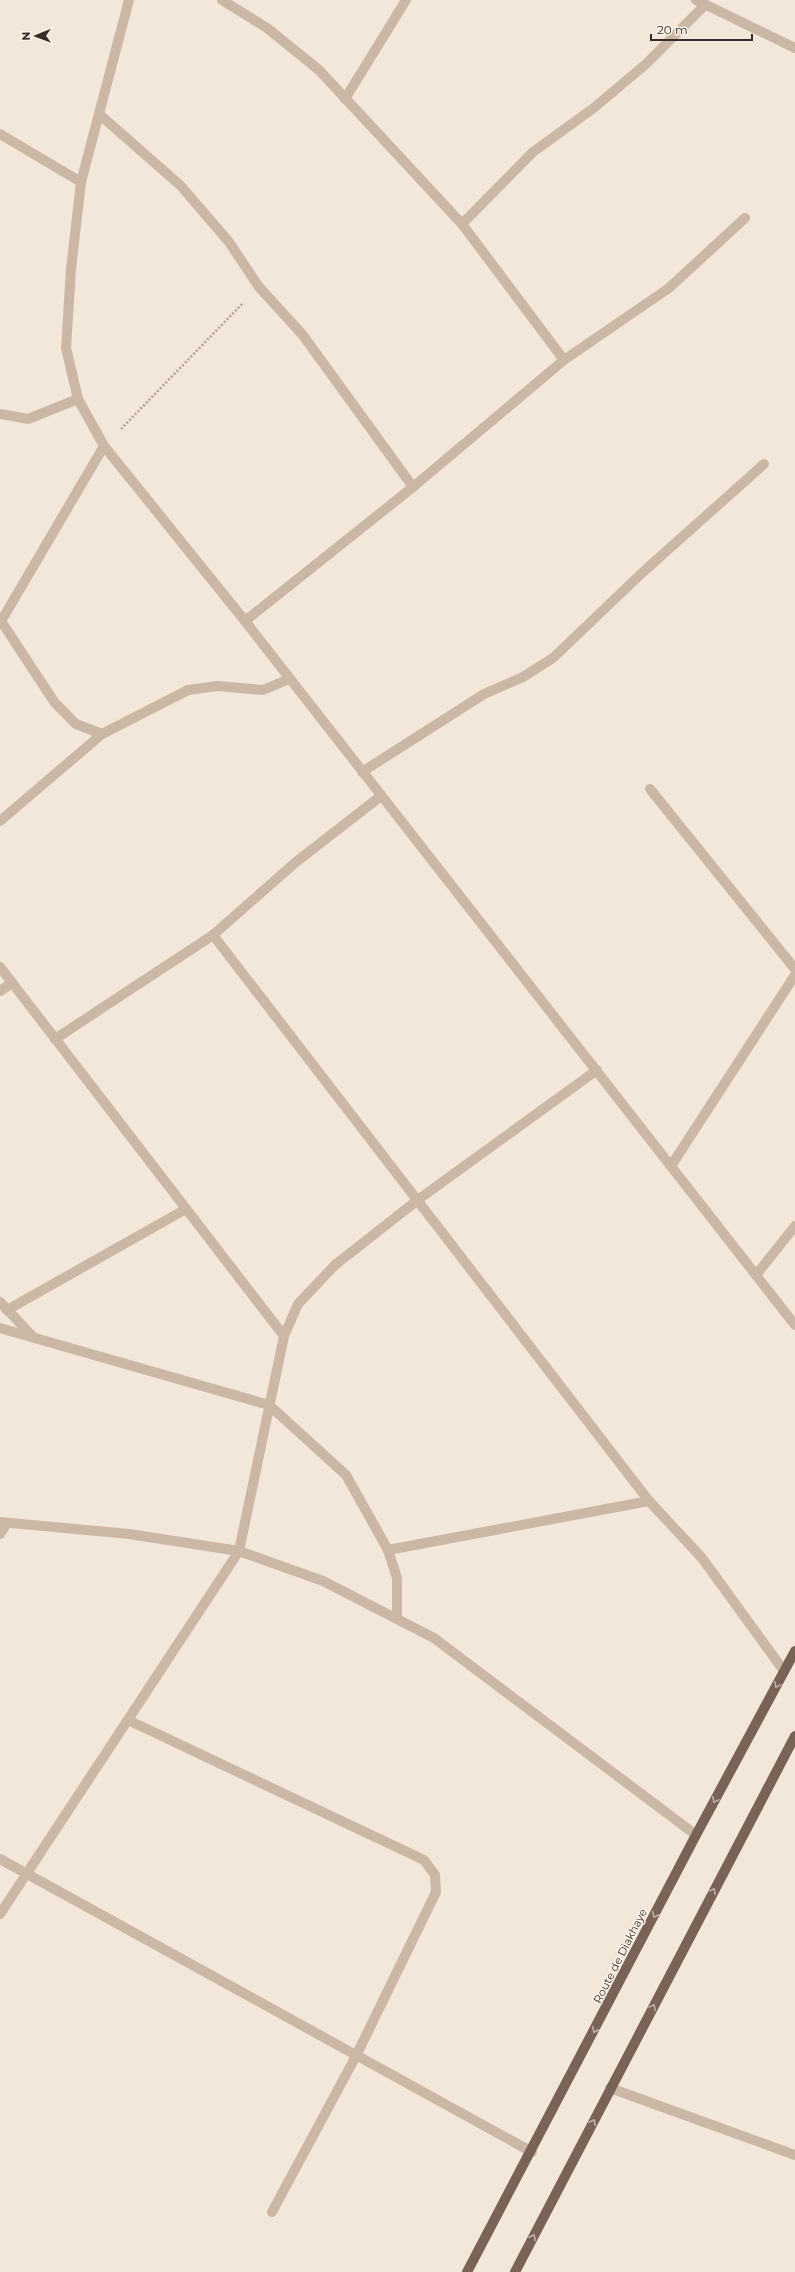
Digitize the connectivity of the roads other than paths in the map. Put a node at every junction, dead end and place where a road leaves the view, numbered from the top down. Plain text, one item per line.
1 (222, 0) edge
2 (406, 0) edge
3 (696, 0) edge
4 (127, 1) edge
5 (706, 5) junction
6 (795, 48) edge
7 (345, 99) junction
8 (99, 114) junction
9 (0, 134) edge
10 (81, 182) junction
11 (745, 218) dead end
12 (462, 224) junction
13 (564, 360) junction
14 (78, 399) junction
15 (0, 414) edge
16 (104, 446) junction
17 (764, 464) dead end
18 (414, 487) junction
19 (1, 622) edge
20 (245, 622) junction
21 (289, 678) junction
22 (102, 734) junction
23 (362, 772) junction
24 (650, 789) dead end
25 (381, 796) junction
26 (0, 821) edge
27 (213, 934) junction
28 (0, 967) edge
29 (795, 969) edge
30 (795, 975) edge
31 (12, 983) junction
32 (0, 991) edge
33 (56, 1039) junction
34 (597, 1070) junction
35 (671, 1166) junction
36 (419, 1199) junction
37 (186, 1209) junction
38 (795, 1226) edge
39 (756, 1275) junction
40 (3, 1306) edge
41 (795, 1325) edge
42 (0, 1328) edge
43 (284, 1336) junction
44 (34, 1337) junction
45 (269, 1405) junction
46 (649, 1501) junction
47 (4, 1523) edge
48 (0, 1534) edge
49 (388, 1550) junction
50 (239, 1551) junction
51 (397, 1618) junction
52 (795, 1651) edge
53 (784, 1671) junction
54 (128, 1720) junction
55 (795, 1736) edge
56 (696, 1835) junction
57 (0, 1859) edge
58 (26, 1875) junction
59 (0, 1914) edge
60 (356, 2056) junction
61 (610, 2088) junction
62 (532, 2152) junction
63 (795, 2155) edge
64 (272, 2212) dead end
65 (467, 2272) edge
66 (515, 2272) edge

1 - 7 street
2 - 7 street
3 - 5 street
4 - 8 street
5 - 6 street
5 - 12 street
7 - 12 street
8 - 10 street
8 - 18 street
9 - 10 street
10 - 14 street
11 - 13 street
12 - 13 street
13 - 18 street
14 - 15 street
14 - 16 street
16 - 19 street
16 - 20 street
17 - 23 street
18 - 20 street
19 - 22 street
20 - 21 street
21 - 22 street
21 - 23 street
22 - 26 street
23 - 25 street
24 - 29 street
25 - 27 street
25 - 34 street
27 - 33 street
27 - 36 street
28 - 31 street
30 - 35 street
31 - 32 street
31 - 33 street
33 - 37 street
34 - 35 street
34 - 36 street
35 - 39 street
36 - 43 street
36 - 46 street
37 - 40 street
37 - 43 street
38 - 39 street
39 - 41 street
40 - 44 street
42 - 44 street
43 - 45 street
44 - 45 street
45 - 49 street
45 - 50 street
46 - 49 street
46 - 53 street
47 - 48 street
47 - 50 street
49 - 51 street
50 - 51 street
50 - 54 street
51 - 56 street
52 - 53 main road, Route de Diakhaye
53 -> 56 main road, Route de Diakhaye
54 - 58 street
54 - 60 street
61 -> 55 main road
56 -> 62 main road, Route de Diakhaye
57 - 58 street
58 - 59 street
58 - 60 street
60 - 62 street
60 - 64 street
61 - 63 street
66 -> 61 main road
62 - 65 main road, Route de Diakhaye

